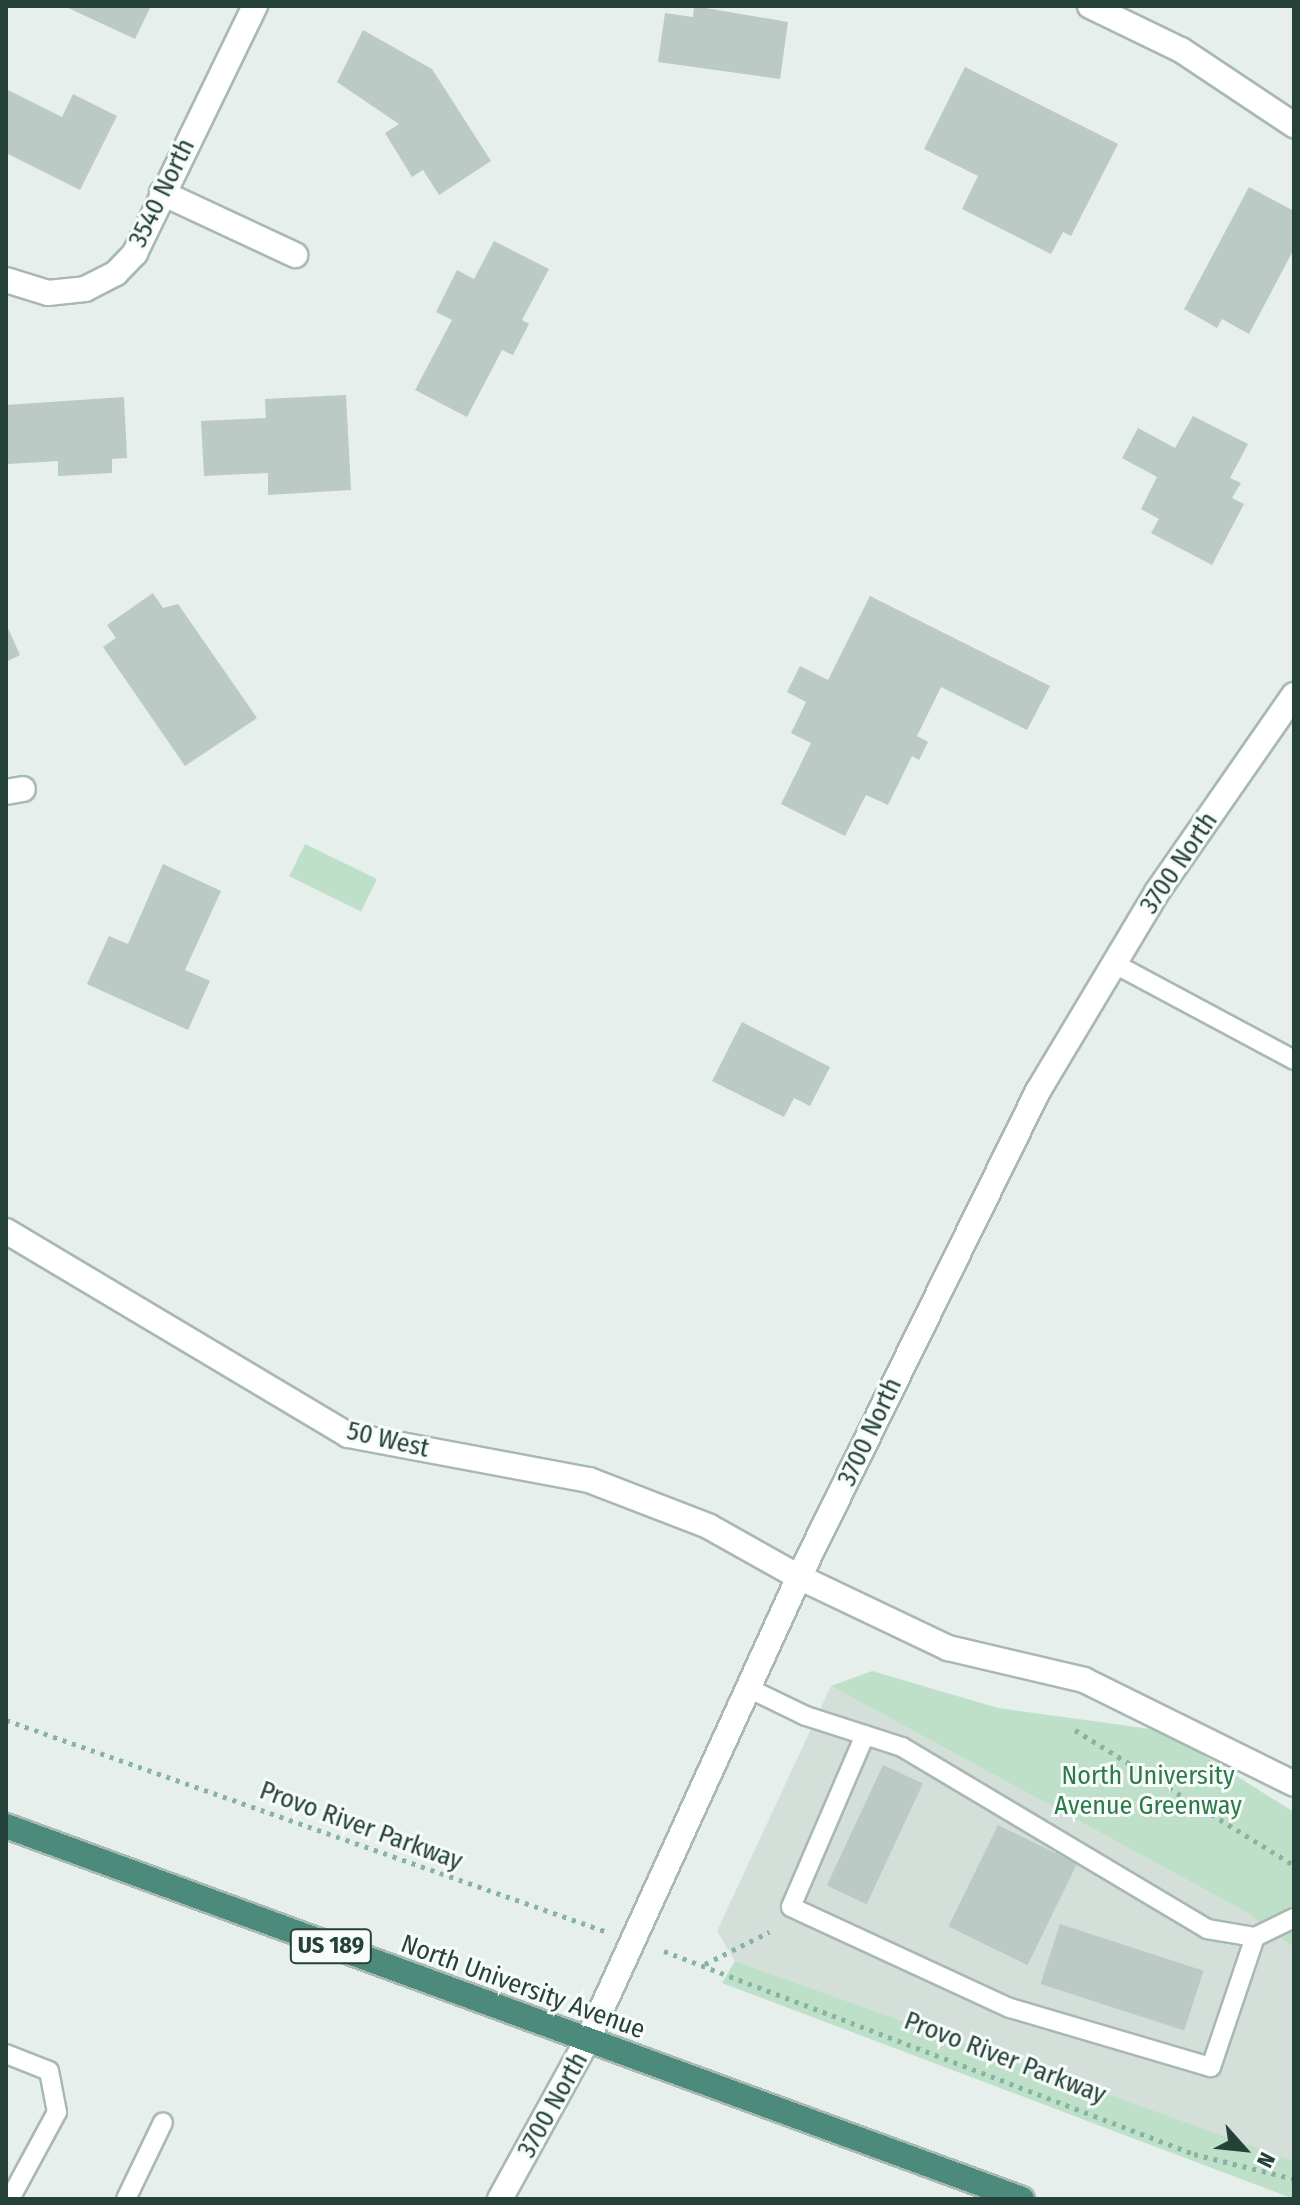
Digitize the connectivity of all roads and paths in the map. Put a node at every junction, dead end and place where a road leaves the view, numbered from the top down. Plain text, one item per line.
1 (255, 6) edge
2 (1090, 6) edge
3 (1294, 125) edge
4 (162, 193) junction
5 (295, 255) dead end
6 (6, 280) edge
7 (1294, 695) edge
8 (1115, 964) junction
9 (1294, 1060) edge
10 (6, 1231) edge
11 (799, 1577) junction
12 (748, 1688) junction
13 (6, 1720) edge
14 (1075, 1730) dead end
15 (865, 1735) junction
16 (1294, 1784) edge
17 (6, 1826) edge
18 (1294, 1865) edge
19 (1294, 1918) edge
20 (769, 1932) dead end
21 (1255, 1937) junction
22 (631, 1940) junction
23 (704, 1964) junction
24 (587, 2041) junction
25 (6, 2054) edge
26 (163, 2122) dead end
27 (1294, 2179) edge
28 (10, 2199) edge
29 (126, 2199) edge
30 (500, 2199) edge
31 (1022, 2199) edge

1 - 4 street, 3540 North
2 - 3 street
4 - 5 street
4 - 6 street, 3540 North
7 - 8 street, 3700 North
8 - 9 lane
8 - 11 street, 3700 North
10 - 11 street, 50 West
11 - 12 street, 3700 North
11 - 16 street, 50 West
12 - 15 lane
12 - 22 street, 3700 North
13 - 22 path, Provo River Parkway
14 - 18 path
15 - 21 lane
15 - 21 lane
17 - 24 highway, North University Avenue / US 189
19 - 21 lane
20 - 23 path
22 - 23 path, Provo River Parkway
22 - 24 street, 3700 North
23 - 27 path, Provo River Parkway
24 - 30 street, 3700 North
24 - 31 highway, North University Avenue / US 189
25 - 28 lane
26 - 29 lane

